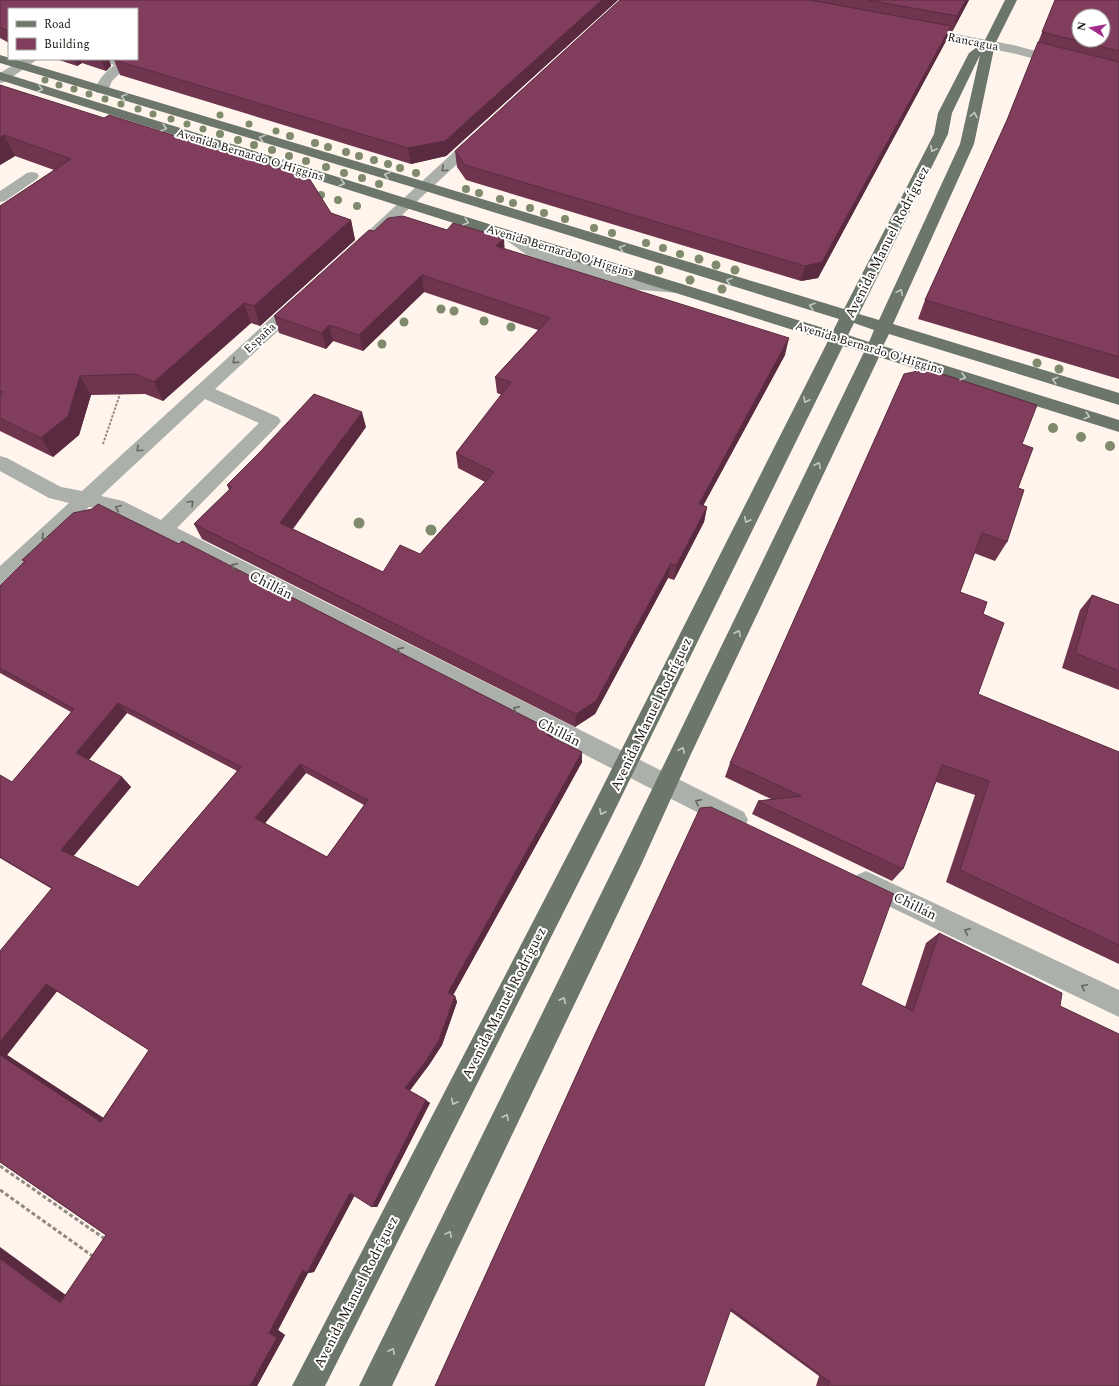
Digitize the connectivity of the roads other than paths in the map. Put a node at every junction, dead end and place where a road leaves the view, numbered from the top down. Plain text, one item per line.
1 (1011, 0) edge
2 (905, 28) edge
3 (989, 44) junction
4 (9, 60) edge
5 (113, 60) edge
6 (27, 62) edge
7 (1119, 77) edge
8 (1, 78) edge
9 (102, 90) junction
10 (488, 128) edge
11 (32, 176) dead end
12 (424, 186) junction
13 (0, 198) edge
14 (406, 203) junction
15 (508, 235) joint
16 (360, 246) edge
17 (677, 288) joint
18 (308, 294) edge
19 (849, 317) junction
20 (884, 328) junction
21 (838, 339) junction
22 (874, 350) junction
23 (203, 391) junction
24 (1119, 399) edge
25 (1119, 426) edge
26 (0, 463) edge
27 (84, 499) junction
28 (163, 530) junction
29 (0, 578) edge
30 (626, 765) junction
31 (665, 785) junction
32 (758, 831) edge
33 (848, 874) edge
34 (1119, 1004) edge
35 (308, 1386) edge
36 (375, 1386) edge

1 - 3 main road, Avenida Manuel Rodríguez
2 - 3 street, Rancagua
3 - 7 street, Rancagua
3 -> 19 main road, Avenida Manuel Rodríguez
20 -> 3 main road, Avenida Manuel Rodríguez
4 - 6 main road, Avenida Bernardo O'Higgins
5 - 9 street
6 - 8 street
6 - 9 main road, Avenida Bernardo O'Higgins
8 -> 14 main road, Avenida Bernardo O'Higgins
12 -> 9 main road, Avenida Bernardo O'Higgins
10 -> 12 street
11 - 13 street
12 - 14 street
19 -> 12 main road, Avenida Bernardo O'Higgins
14 -> 15 main road, Avenida Bernardo O'Higgins
14 - 16 street
15 - 17 street
17 - 21 main road, Avenida Bernardo O'Higgins
18 -> 23 street, España
19 - 20 main road, Avenida Bernardo O'Higgins
19 - 21 main road, Avenida Manuel Rodríguez
20 - 22 main road, Avenida Manuel Rodríguez
24 -> 20 main road, Avenida Bernardo O'Higgins
21 - 22 main road, Avenida Bernardo O'Higgins
21 -> 30 main road, Avenida Manuel Rodríguez
22 -> 25 main road, Avenida Bernardo O'Higgins
31 -> 22 main road, Avenida Manuel Rodríguez
23 -> 27 street, España
28 -> 23 street
26 - 27 street, Chillán
28 -> 27 street, Chillán
27 -> 29 street, España
30 -> 28 street, Chillán
30 - 31 street, Chillán
30 -> 35 main road, Avenida Manuel Rodríguez
32 -> 31 street, Chillán
36 -> 31 main road, Avenida Manuel Rodríguez
34 -> 33 street, Chillán

